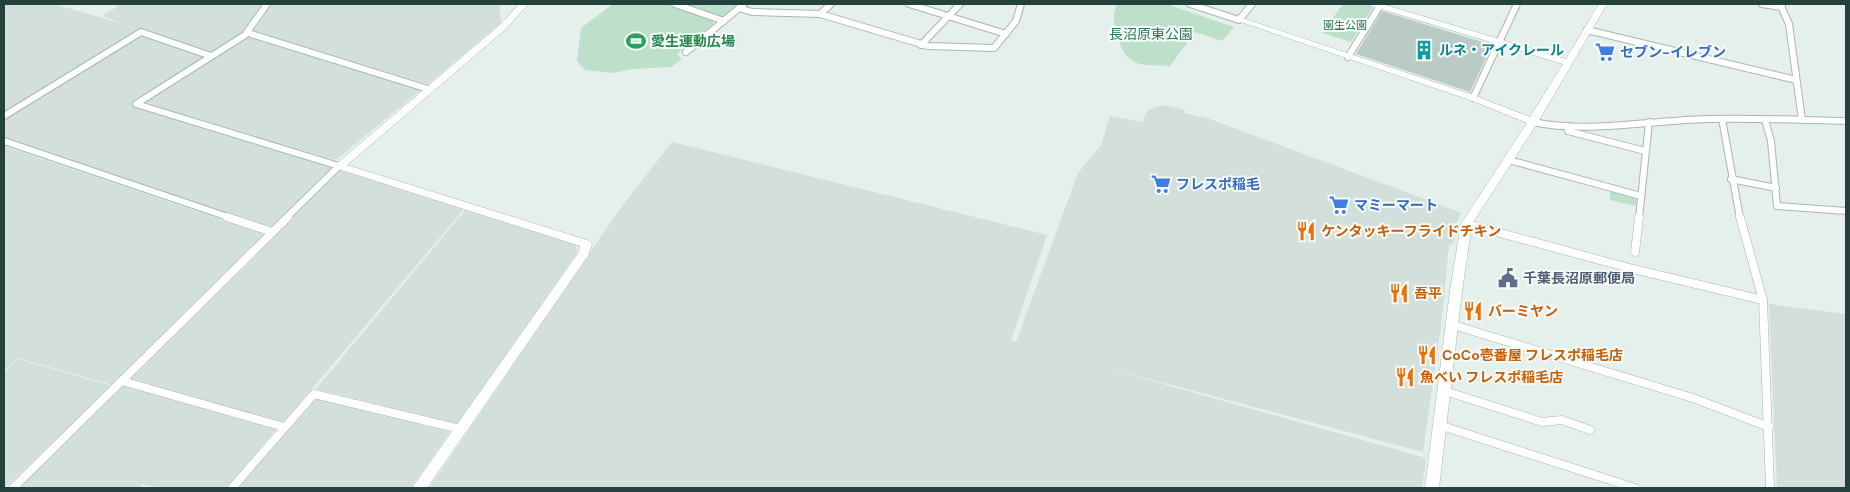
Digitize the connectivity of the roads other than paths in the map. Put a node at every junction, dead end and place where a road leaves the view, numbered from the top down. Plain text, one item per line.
1 (267, 4) edge
2 (524, 4) edge
3 (675, 4) edge
4 (831, 4) edge
5 (909, 4) edge
6 (960, 4) edge
7 (1021, 4) edge
8 (1190, 4) edge
9 (1217, 4) edge
10 (1252, 4) edge
11 (1379, 4) edge
12 (1517, 4) edge
13 (1603, 4) edge
14 (1762, 4) edge
15 (742, 6) edge
16 (1781, 6) edge
17 (1211, 11) junction
18 (820, 14) junction
19 (949, 16) junction
20 (1239, 20) junction
21 (724, 21) junction
22 (1587, 30) junction
23 (248, 33) junction
24 (1006, 34) junction
25 (1498, 42) junction
26 (921, 45) junction
27 (686, 52) dead end
28 (211, 56) junction
29 (1348, 57) junction
30 (1568, 63) junction
31 (1796, 80) junction
32 (428, 88) junction
33 (1473, 98) junction
34 (4, 116) edge
35 (1722, 119) junction
36 (1765, 120) junction
37 (1802, 120) junction
38 (1846, 121) edge
39 (1533, 122) junction
40 (1649, 122) junction
41 (1567, 126) junction
42 (4, 141) edge
43 (1646, 151) junction
44 (1509, 160) junction
45 (339, 166) junction
46 (1731, 178) junction
47 (1776, 188) junction
48 (1641, 196) junction
49 (1846, 211) edge
50 (1467, 224) junction
51 (272, 232) junction
52 (1635, 252) dead end
53 (1763, 300) junction
54 (1453, 325) junction
55 (122, 381) junction
56 (1445, 392) junction
57 (1440, 425) junction
58 (284, 427) junction
59 (1768, 427) junction
60 (460, 429) junction
61 (1590, 430) dead end
62 (13, 488) edge
63 (232, 488) edge
64 (419, 488) edge
65 (1432, 488) edge
66 (1635, 488) edge
67 (1770, 488) edge

1 - 23 street
2 - 32 street
3 - 21 street
4 - 18 street
5 - 19 street
6 - 19 street
7 - 24 street
8 - 17 street
9 - 17 street
10 - 20 street
11 - 25 street
11 - 29 street
12 - 25 street
13 - 22 street
14 - 16 street
15 - 18 street
15 - 21 street
16 - 31 street
17 - 20 street
18 - 26 street
19 - 24 street
19 - 26 street
20 - 29 street
21 - 27 street
22 - 30 street
22 - 31 street
23 - 28 street
23 - 32 street
24 - 26 street
25 - 30 street
25 - 33 street
28 - 34 street
28 - 45 street
29 - 33 street
30 - 39 street
31 - 37 street
32 - 45 street
33 - 39 street
35 - 36 street
35 - 40 street
35 - 46 street
36 - 37 street
36 - 47 street
37 - 38 street
39 - 41 street
39 - 44 street
40 - 41 street
40 - 43 street
41 - 43 street
42 - 51 street
43 - 48 street
44 - 48 street
44 - 50 street
45 - 51 street
45 - 60 street
46 - 47 street
46 - 53 street
47 - 49 street
48 - 52 street
50 - 53 street
50 - 54 street
51 - 55 street
53 - 59 street
54 - 56 street
54 - 59 street
55 - 58 street
55 - 62 street
56 - 57 street
56 - 61 street
57 - 65 street
57 - 66 street
58 - 60 street
58 - 63 street
59 - 67 street
60 - 64 street

